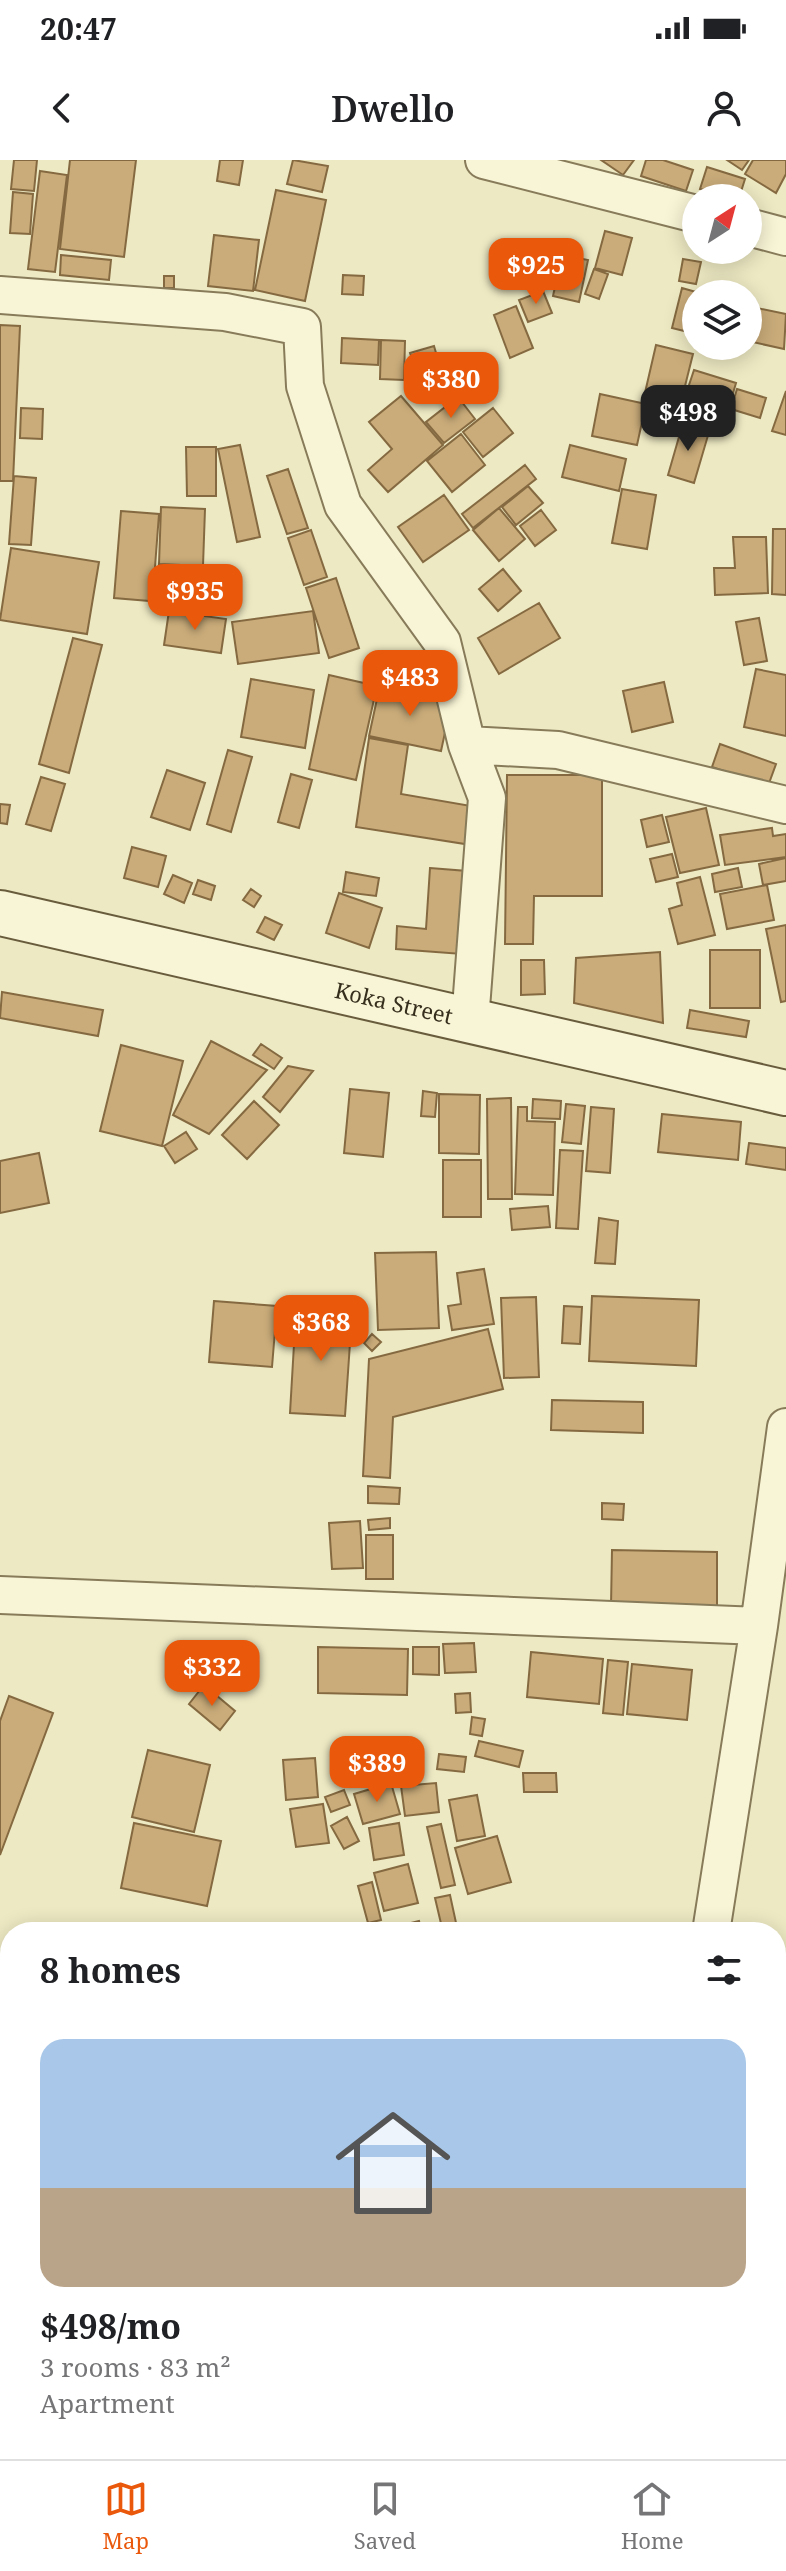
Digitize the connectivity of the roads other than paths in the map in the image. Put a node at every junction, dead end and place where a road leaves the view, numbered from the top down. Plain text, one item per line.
1 (484, 160) edge
2 (682, 210) edge
3 (762, 231) edge
4 (786, 237) edge
5 (0, 295) edge
6 (467, 745) junction
7 (786, 805) edge
8 (0, 913) edge
9 (470, 1021) junction
10 (786, 1093) edge
11 (786, 1427) edge
12 (0, 1595) edge
13 (759, 1626) junction
14 (713, 1922) edge

1 - 2 street
3 - 4 street
5 - 6 street
6 - 7 street
6 - 9 street
8 - 9 main road, Koka Street
9 - 10 main road, Koka Street
11 - 13 street
12 - 13 street
13 - 14 street

